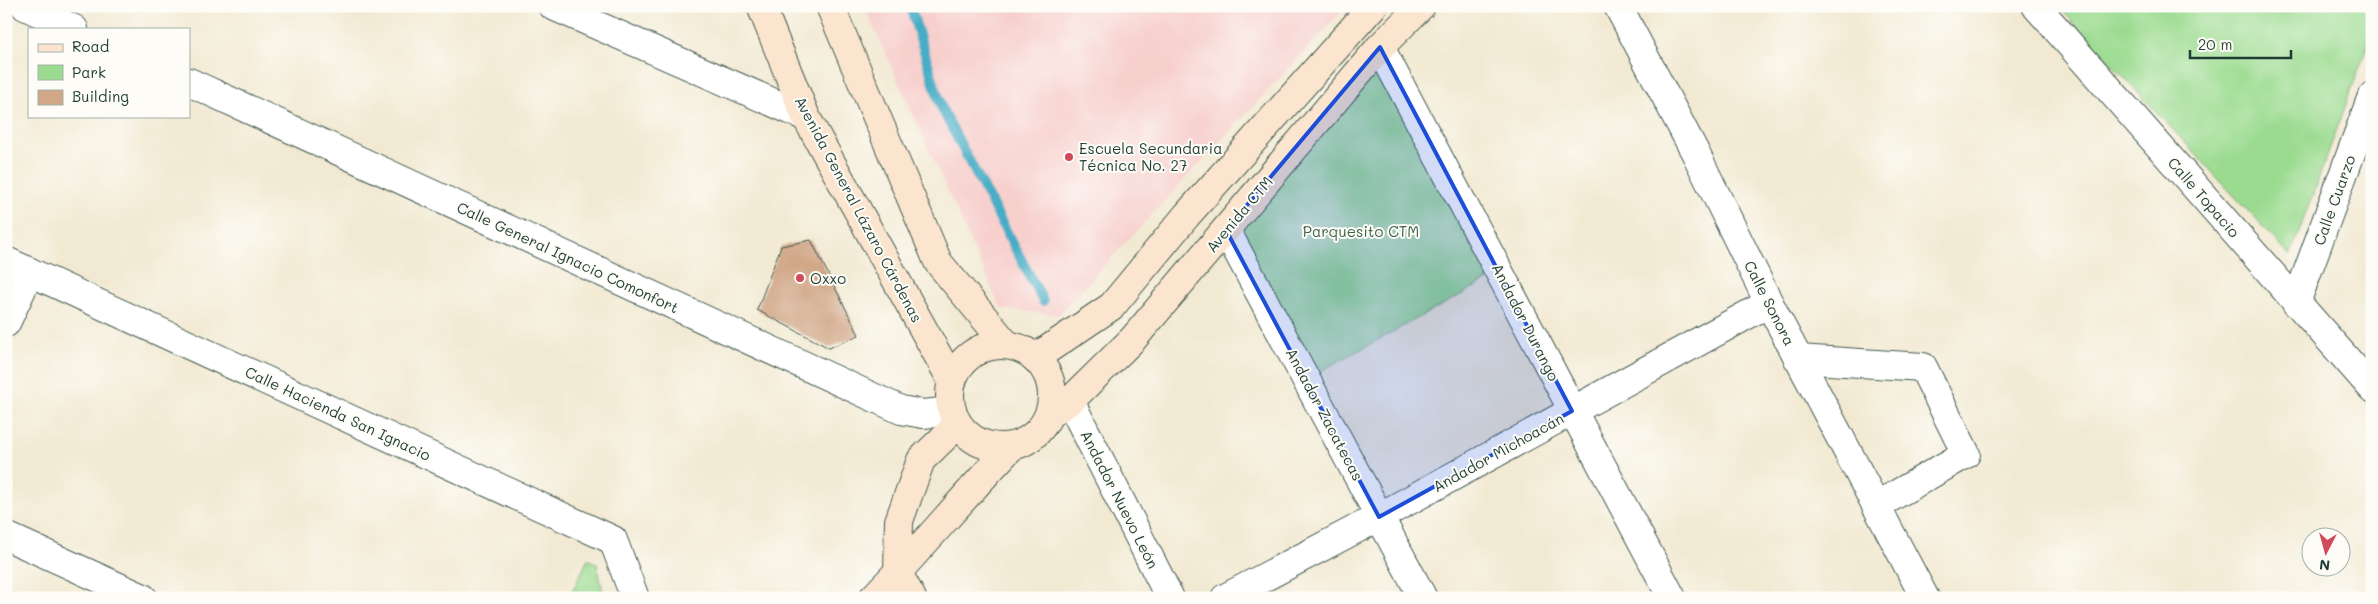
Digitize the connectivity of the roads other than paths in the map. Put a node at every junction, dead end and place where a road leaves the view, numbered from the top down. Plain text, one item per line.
1 (25, 6) edge
2 (553, 6) edge
3 (761, 6) edge
4 (830, 6) edge
5 (1373, 6) edge
6 (1421, 6) edge
7 (1618, 6) edge
8 (2036, 6) edge
9 (72, 28) edge
10 (1380, 47) junction
11 (190, 82) edge
12 (2372, 96) edge
13 (806, 117) junction
14 (1226, 230) junction
15 (18, 266) edge
16 (1769, 303) junction
17 (2296, 303) junction
18 (6, 323) edge
19 (1006, 344) junction
20 (1035, 358) junction
21 (1798, 359) junction
22 (952, 381) junction
23 (2372, 388) edge
24 (1060, 407) junction
25 (1572, 411) junction
26 (955, 417) junction
27 (1012, 446) junction
28 (1876, 506) junction
29 (1379, 517) junction
30 (6, 536) edge
31 (898, 573) junction
32 (143, 598) edge
33 (635, 598) edge
34 (873, 598) edge
35 (912, 598) edge
36 (1170, 598) edge
37 (1225, 598) edge
38 (1423, 598) edge
39 (1672, 598) edge
40 (1925, 598) edge

1 - 9 street
2 - 13 street
3 - 13 main road, Avenida General Lázaro Cárdenas
4 - 19 main road
5 - 20 main road
6 - 10 main road, Avenida CTM
7 - 16 street, Calle Sonora
8 - 17 street, Calle Topacio
10 - 14 main road, Avenida CTM
10 - 25 street, Andador Durango
11 - 26 street, Calle General Ignacio Comonfort
12 - 17 street, Calle Cuarzo
13 - 22 main road, Avenida General Lázaro Cárdenas
14 - 24 main road, Avenida CTM
14 - 29 street, Andador Zacatecas
15 - 18 street
15 - 33 street, Calle Hacienda San Ignacio
16 - 21 street, Calle Sonora
16 - 25 street, Andador Michoacán
17 - 23 street, Calle Topacio
19 - 20 main road
19 - 22 main road
20 - 24 main road
21 - 28 street, Calle Sonora
21 - 28 street
22 - 26 main road
24 - 27 main road
24 - 36 street, Andador Nuevo León
25 - 29 street, Andador Michoacán
25 - 39 street, Andador Durango
26 - 27 main road
26 - 31 main road
27 - 31 main road
28 - 40 street, Calle Sonora
29 - 37 street, Andador Michoacán
29 - 38 street, Andador Zacatecas
30 - 32 street
31 - 34 main road
31 - 35 main road

